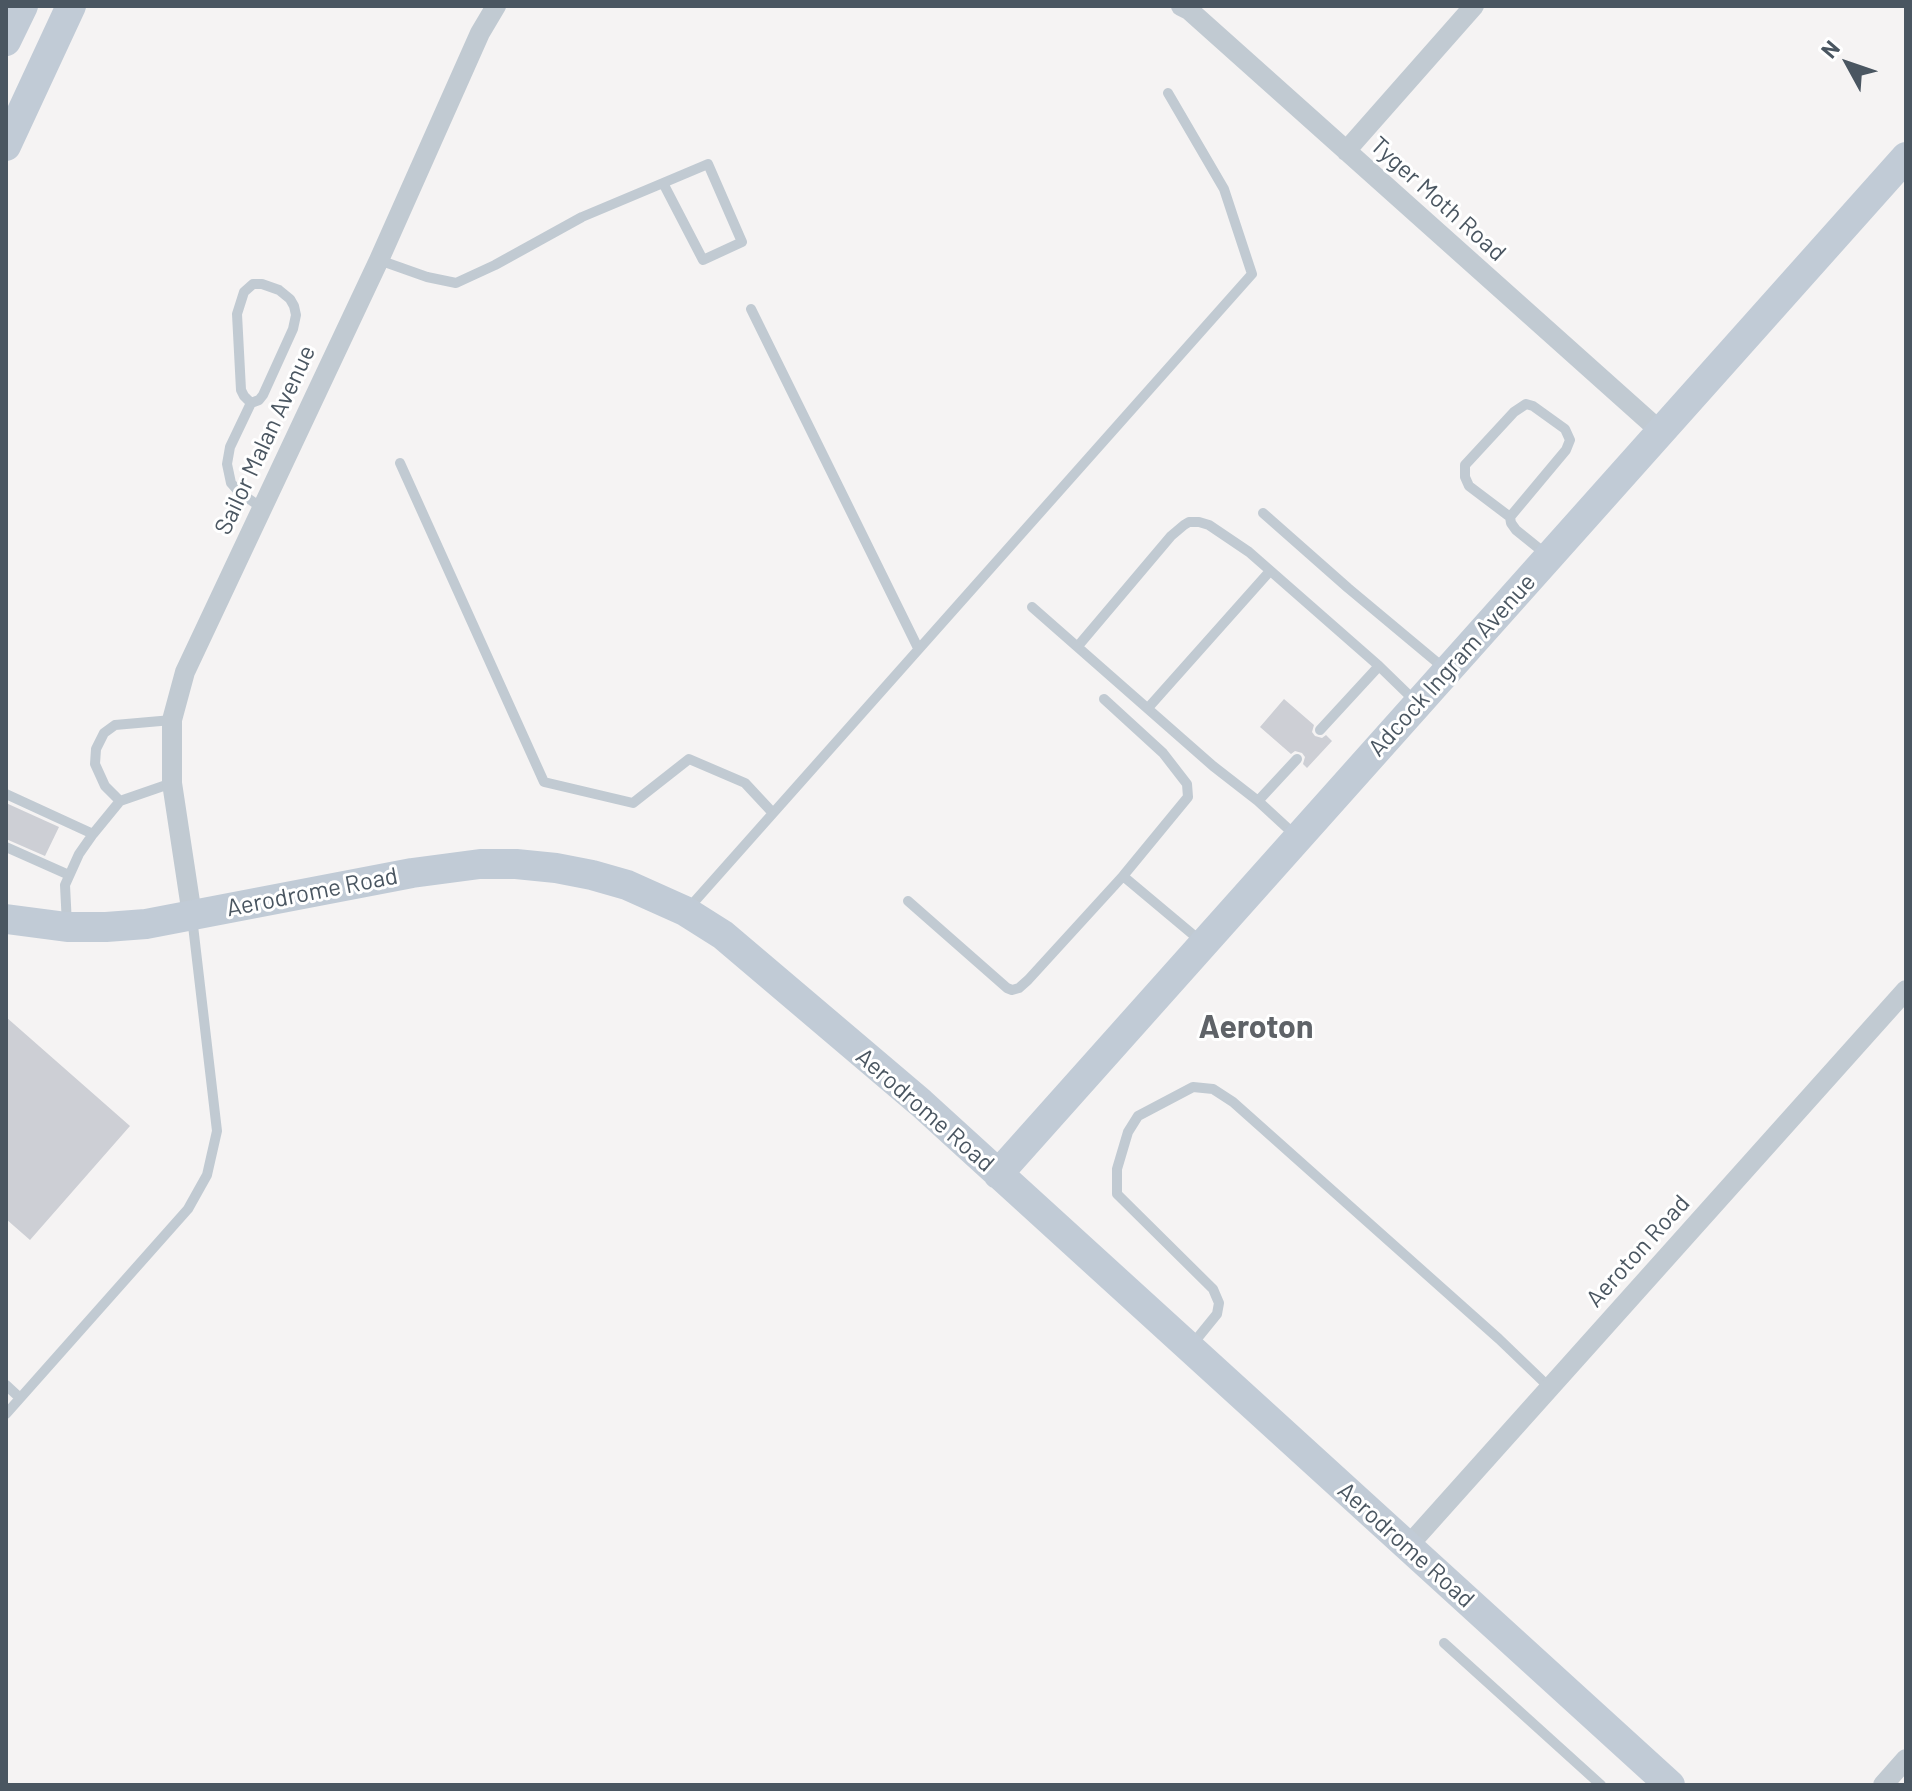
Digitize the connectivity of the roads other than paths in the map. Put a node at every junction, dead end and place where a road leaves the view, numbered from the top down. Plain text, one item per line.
1 (23, 6) edge
2 (71, 6) edge
3 (496, 6) edge
4 (1181, 6) edge
5 (1474, 6) edge
6 (6, 41) edge
7 (1168, 93) dead end
8 (6, 146) edge
9 (1346, 151) junction
10 (1906, 157) edge
11 (663, 183) junction
12 (379, 260) junction
13 (751, 309) dead end
14 (251, 403) junction
15 (1660, 431) junction
16 (400, 463) dead end
17 (262, 508) junction
18 (1263, 513) dead end
19 (1510, 517) junction
20 (1548, 557) junction
21 (1270, 571) junction
22 (1032, 607) dead end
23 (1078, 646) junction
24 (918, 648) junction
25 (1379, 666) junction
26 (1447, 670) junction
27 (1104, 699) dead end
28 (1417, 703) junction
29 (1148, 708) junction
30 (172, 720) junction
31 (1320, 730) dead end
32 (1297, 759) dead end
33 (172, 783) junction
34 (6, 794) edge
35 (120, 801) junction
36 (1258, 801) junction
37 (772, 812) junction
38 (93, 834) junction
39 (1297, 838) junction
40 (6, 847) edge
41 (69, 875) junction
42 (1123, 876) junction
43 (908, 901) dead end
44 (685, 911) junction
45 (192, 915) junction
46 (6, 919) edge
47 (67, 927) junction
48 (1204, 944) junction
49 (1906, 990) edge
50 (998, 1174) junction
51 (1189, 1348) junction
52 (6, 1385) edge
53 (1550, 1388) junction
54 (20, 1398) junction
55 (6, 1414) edge
56 (1408, 1546) junction
57 (1444, 1643) dead end
58 (1906, 1759) edge
59 (1601, 1785) edge
60 (1670, 1785) edge
61 (1883, 1785) edge

1 - 6 street
2 - 8 street
3 - 12 street, Sailor Malan Avenue
4 - 9 street, Tyger Moth Road
5 - 9 street
7 - 24 lane
9 - 15 street, Tyger Moth Road
10 - 15 street, Adcock Ingram Avenue
11 - 11 lane
11 - 12 lane
12 - 17 street, Sailor Malan Avenue
13 - 24 lane
14 - 14 lane
14 - 17 lane
15 - 20 street, Adcock Ingram Avenue
16 - 37 lane
17 - 30 street, Sailor Malan Avenue
18 - 26 lane
19 - 19 lane
19 - 20 lane
20 - 26 street, Adcock Ingram Avenue
21 - 23 lane
21 - 25 lane
21 - 29 lane
22 - 23 lane
23 - 29 lane
24 - 37 lane
25 - 28 lane
25 - 31 lane
26 - 28 street, Adcock Ingram Avenue
27 - 42 lane
28 - 39 street, Adcock Ingram Avenue
29 - 36 lane
30 - 33 street, Sailor Malan Avenue
30 - 35 lane
32 - 36 lane
33 - 35 lane
33 - 45 street, Sailor Malan Avenue
34 - 38 lane
35 - 38 lane
36 - 39 lane
37 - 44 lane
38 - 41 lane
39 - 48 street, Adcock Ingram Avenue
40 - 41 lane
41 - 47 lane
42 - 43 lane
42 - 48 lane
44 - 45 street, Aerodrome Road
44 - 50 street, Aerodrome Road
45 - 47 street, Aerodrome Road
45 - 54 lane
46 - 47 street, Aerodrome Road
48 - 50 street, Adcock Ingram Avenue
49 - 53 street, Aeroton Road
50 - 51 street, Aerodrome Road
51 - 53 lane
51 - 56 street, Aerodrome Road
52 - 54 lane
53 - 56 street, Aeroton Road
54 - 55 lane
56 - 60 street, Aerodrome Road
57 - 59 lane
58 - 61 street

